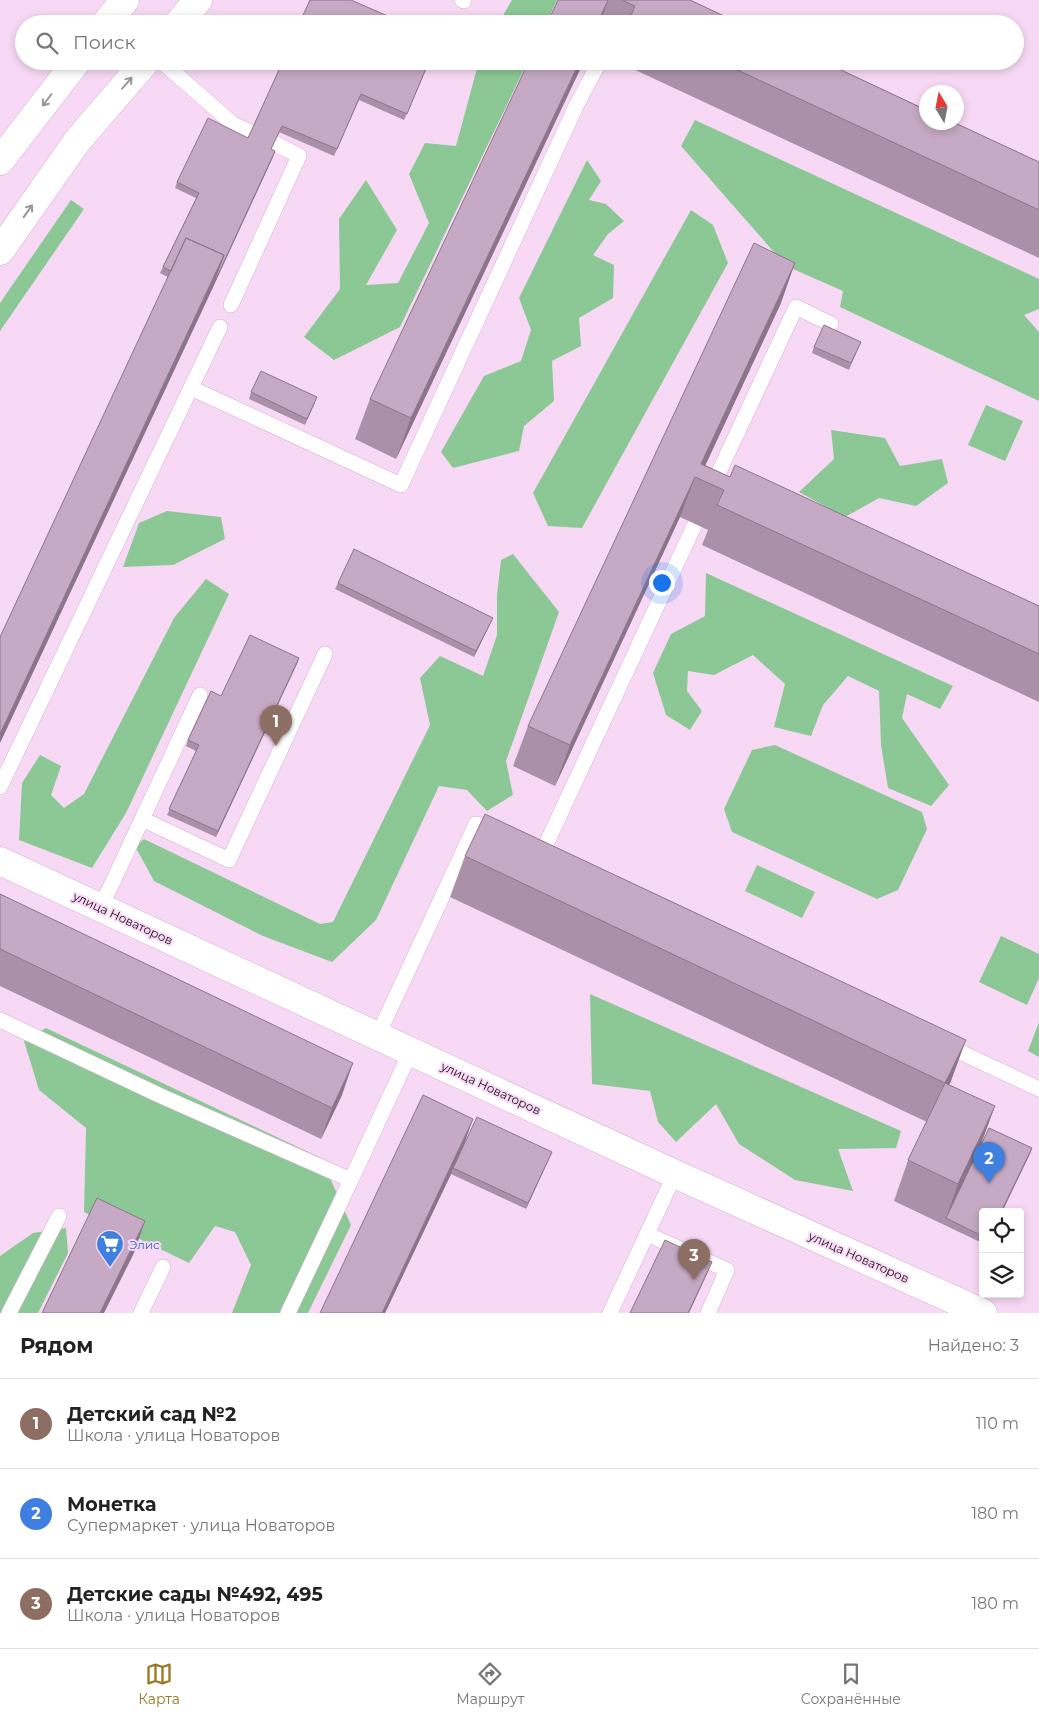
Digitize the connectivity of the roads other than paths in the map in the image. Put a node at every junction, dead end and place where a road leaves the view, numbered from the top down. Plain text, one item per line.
1 (198, 0) edge
2 (186, 15) edge
3 (69, 70) edge
4 (138, 70) edge
5 (171, 70) edge
6 (595, 70) edge
7 (252, 133) edge
8 (274, 144) edge
9 (0, 161) edge
10 (0, 251) edge
11 (231, 305) dead end
12 (831, 324) dead end
13 (220, 327) dead end
14 (190, 388) junction
15 (705, 504) edge
16 (695, 524) dead end
17 (325, 654) dead end
18 (200, 694) dead end
19 (0, 787) edge
20 (142, 819) junction
21 (0, 861) edge
22 (101, 907) junction
23 (0, 1020) edge
24 (378, 1035) junction
25 (927, 1036) edge
26 (411, 1051) junction
27 (1039, 1089) edge
28 (675, 1174) junction
29 (351, 1180) junction
30 (59, 1216) dead end
31 (647, 1234) junction
32 (163, 1267) dead end
33 (9, 1313) edge
34 (141, 1313) edge
35 (288, 1313) edge
36 (610, 1313) edge
37 (708, 1313) edge
38 (983, 1313) edge

1 - 2 street
3 -> 9 street
10 -> 4 street
5 - 7 lane
6 - 14 lane
8 - 11 lane
12 - 15 lane
13 - 14 lane
14 - 19 lane
16 - 24 lane
17 - 20 lane
18 - 20 lane
20 - 22 lane
21 - 22 street, улица Новаторов
22 - 24 street, улица Новаторов
23 - 29 lane
24 - 26 street, улица Новаторов
25 - 27 lane
26 - 28 street, улица Новаторов
26 - 29 lane
28 - 31 lane
28 - 38 street, улица Новаторов
29 - 35 lane
30 - 33 lane
31 - 36 lane
31 - 37 lane
32 - 34 lane

